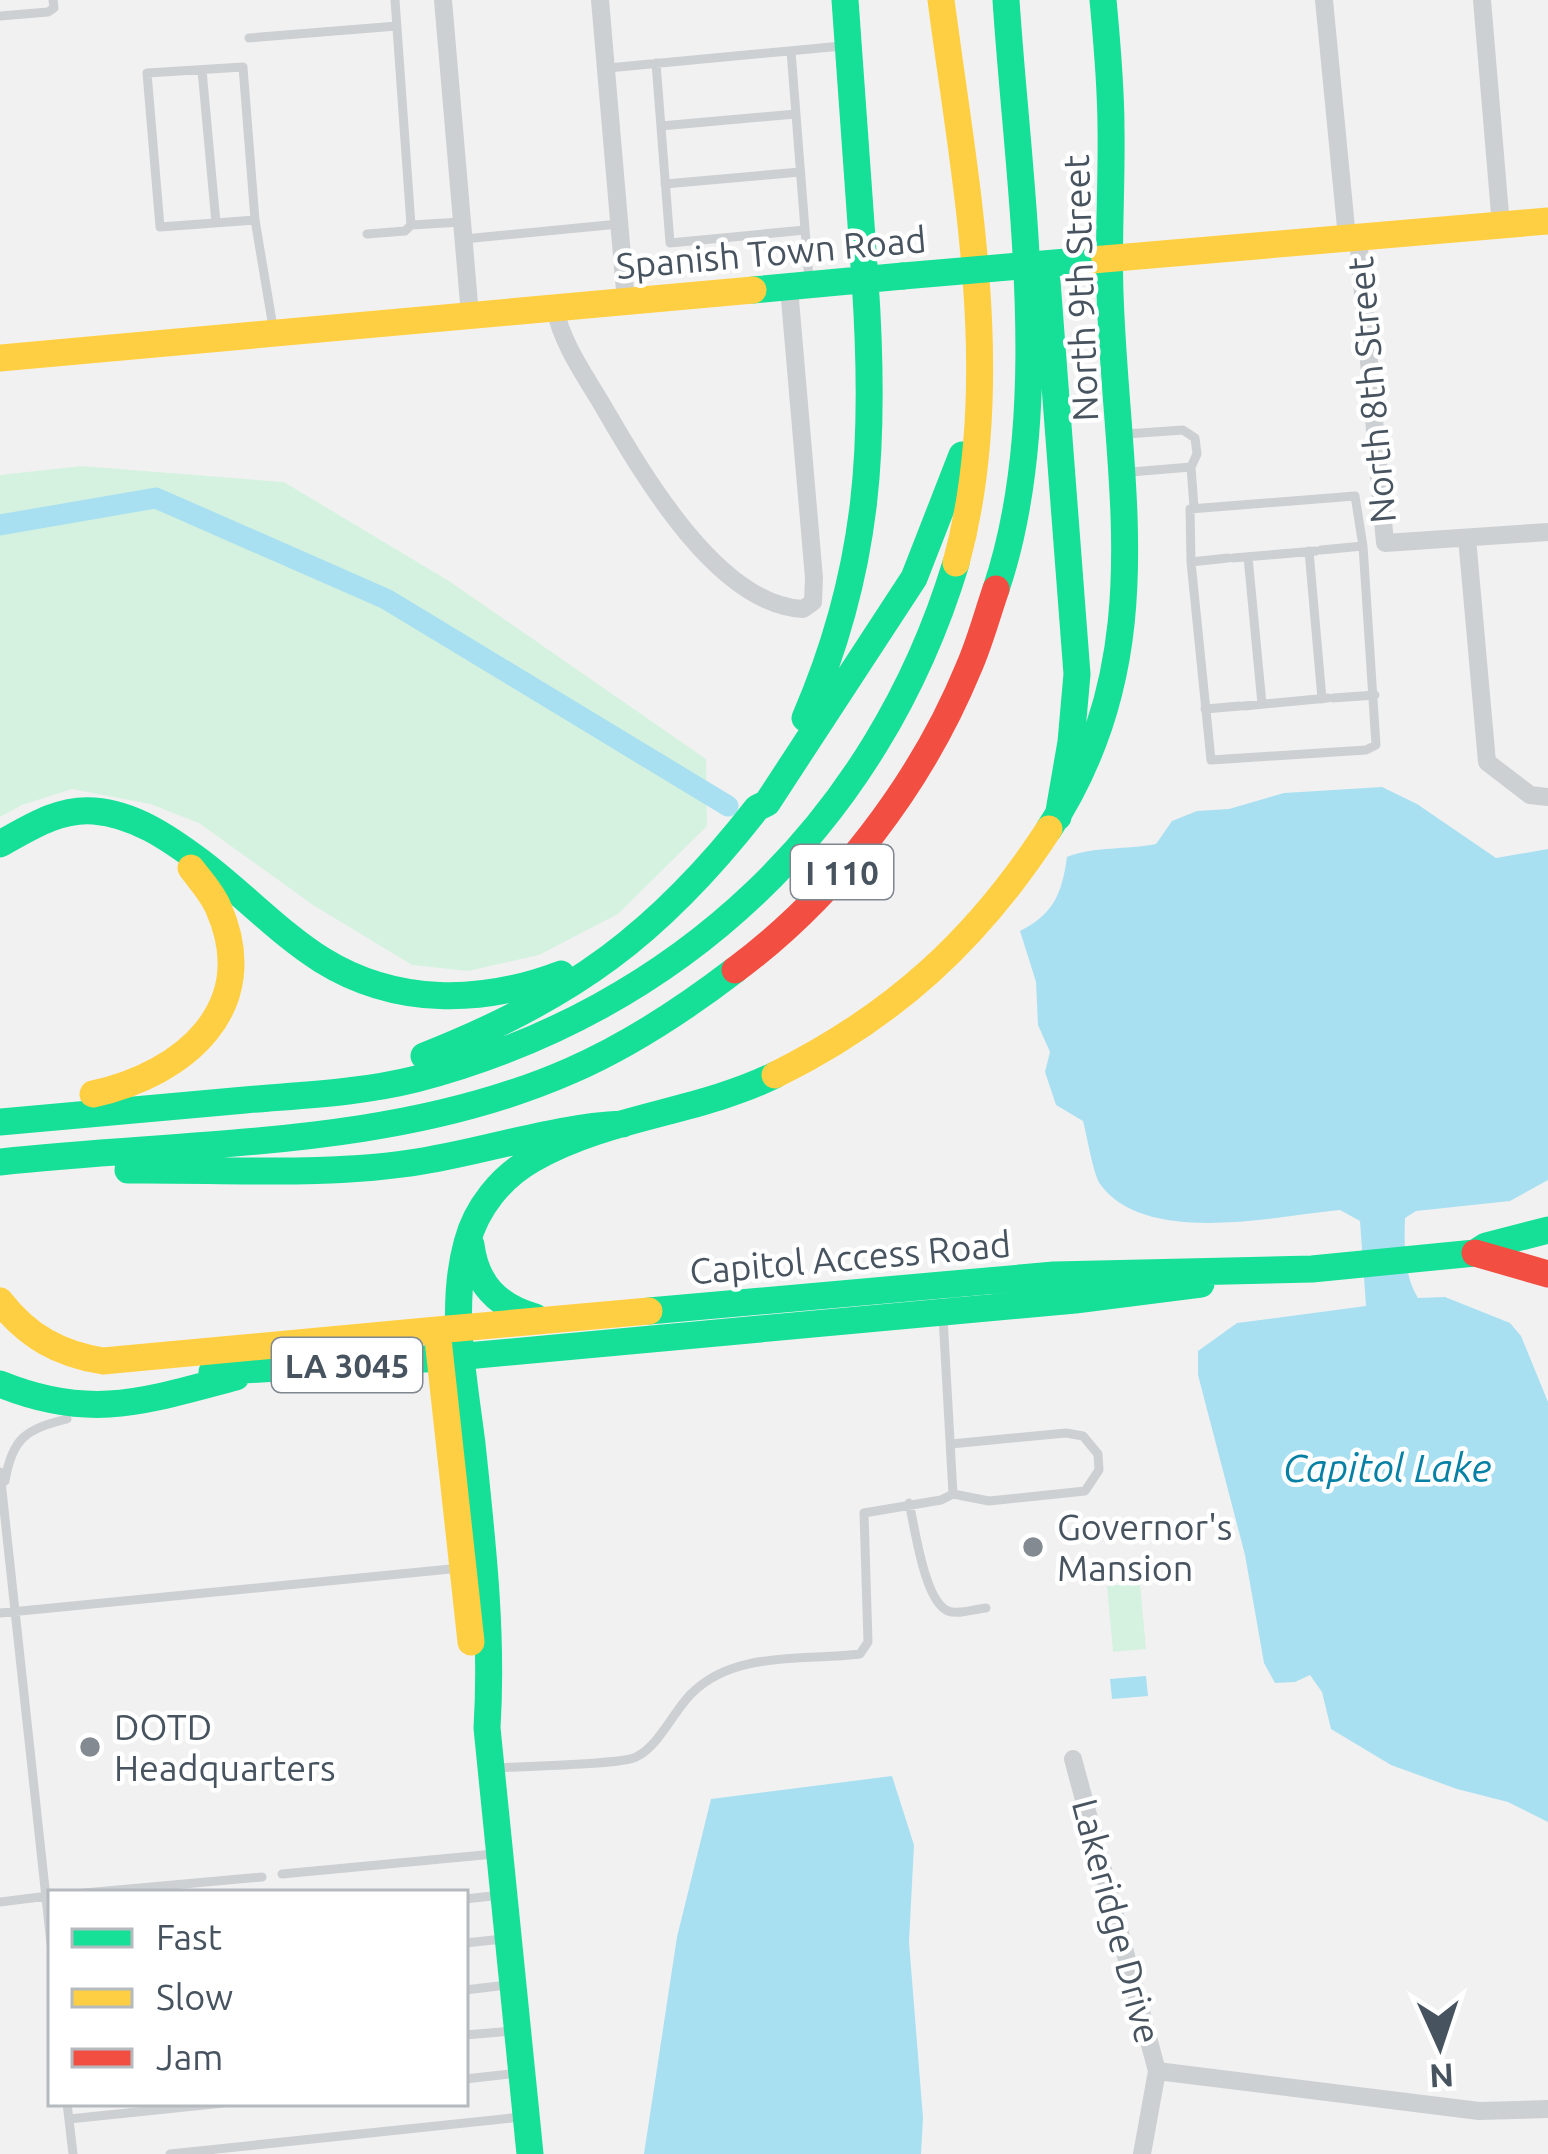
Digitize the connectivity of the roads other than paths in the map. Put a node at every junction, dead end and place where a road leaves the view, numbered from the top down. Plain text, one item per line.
1 (53, 0) edge
2 (394, 0) edge
3 (443, 0) edge
4 (600, 0) edge
5 (845, 0) edge
6 (941, 0) edge
7 (1010, 0) edge
8 (1103, 0) edge
9 (1324, 0) edge
10 (1482, 0) edge
11 (0, 16) edge
12 (397, 26) junction
13 (249, 38) dead end
14 (848, 45) junction
15 (791, 51) junction
16 (656, 63) junction
17 (605, 68) junction
18 (202, 70) junction
19 (796, 115) junction
20 (661, 126) junction
21 (800, 172) junction
22 (665, 184) junction
23 (254, 220) junction
24 (1548, 221) edge
25 (216, 223) junction
26 (619, 224) junction
27 (411, 225) junction
28 (1501, 226) junction
29 (805, 230) junction
30 (463, 231) junction
31 (367, 234) dead end
32 (1352, 237) junction
33 (1110, 258) junction
34 (865, 280) junction
35 (799, 287) junction
36 (626, 302) junction
37 (555, 308) junction
38 (470, 315) junction
39 (274, 333) junction
40 (0, 358) edge
41 (977, 416) junction
42 (1121, 434) junction
43 (1191, 467) junction
44 (1125, 472) junction
45 (1194, 507) junction
46 (1548, 532) edge
47 (1467, 538) junction
48 (1364, 546) junction
49 (1315, 551) junction
50 (1248, 556) junction
51 (1191, 562) junction
52 (1375, 695) junction
53 (1328, 698) junction
54 (1262, 704) junction
55 (1205, 709) junction
56 (1548, 797) edge
57 (758, 808) junction
58 (1058, 817) junction
59 (0, 844) edge
60 (0, 861) edge
61 (618, 951) junction
62 (327, 1093) junction
63 (0, 1102) edge
64 (0, 1121) edge
65 (623, 1124) junction
66 (0, 1162) edge
67 (0, 1173) edge
68 (1548, 1230) edge
69 (470, 1233) junction
70 (1475, 1252) junction
71 (1548, 1274) edge
72 (942, 1299) junction
73 (0, 1301) edge
74 (551, 1320) junction
75 (0, 1323) edge
76 (451, 1343) junction
77 (255, 1372) junction
78 (0, 1384) edge
79 (127, 1404) junction
80 (951, 1444) junction
81 (0, 1472) edge
82 (4, 1486) junction
83 (953, 1494) junction
84 (909, 1503) junction
85 (474, 1567) junction
86 (986, 1608) dead end
87 (16, 1612) junction
88 (0, 1613) edge
89 (1073, 1759) dead end
90 (490, 1768) junction
91 (499, 1853) junction
92 (282, 1874) dead end
93 (262, 1877) dead end
94 (117, 1890) edge
95 (504, 1895) junction
96 (48, 1896) edge
97 (468, 1899) edge
98 (0, 1902) edge
99 (508, 1938) junction
100 (468, 1942) edge
101 (513, 1984) junction
102 (468, 1990) edge
103 (518, 2030) junction
104 (468, 2036) edge
105 (1157, 2072) junction
106 (522, 2073) junction
107 (468, 2078) edge
108 (68, 2106) edge
109 (195, 2106) edge
110 (1548, 2109) edge
111 (526, 2116) junction
112 (69, 2119) junction
113 (73, 2154) edge
114 (170, 2154) edge
115 (530, 2154) edge
116 (1142, 2154) edge

1 - 11 lane
2 - 12 lane
3 - 30 street
4 - 17 street
5 - 14 main road
6 - 41 main road, I 110
7 - 58 main road
7 - 66 main road, I 110
8 - 33 main road, North 9th Street
9 - 32 street, North 8th Street
10 - 28 street
12 - 13 lane
12 - 27 lane
14 - 15 lane
14 - 34 main road
15 - 16 lane
15 - 19 lane
16 - 17 lane
16 - 20 lane
17 - 26 street
18 - 23 lane
18 - 25 lane
18 - 25 lane
19 - 20 lane
19 - 21 lane
20 - 22 lane
21 - 22 lane
21 - 29 lane
22 - 29 lane
23 - 25 lane
23 - 39 lane
24 - 28 main road, Spanish Town Road
26 - 30 lane
26 - 36 street
27 - 30 lane
27 - 31 lane
28 - 32 main road, Spanish Town Road
29 - 35 lane
30 - 38 street
32 - 33 main road, Spanish Town Road
32 - 47 street, North 8th Street
33 - 34 main road, Spanish Town Road, bridge
33 - 42 main road, North 9th Street
34 - 35 main road, Spanish Town Road
34 - 57 main road
35 - 36 main road, Spanish Town Road
35 - 37 street
36 - 37 main road, Spanish Town Road
37 - 38 main road, Spanish Town Road
38 - 39 main road, Spanish Town Road
39 - 40 main road, Spanish Town Road
41 - 57 main road
41 - 62 main road, I 110
42 - 43 lane
42 - 44 main road, North 9th Street
43 - 44 lane
43 - 45 lane
44 - 58 main road, North 9th Street
45 - 48 lane
45 - 51 lane
46 - 47 street
47 - 56 street
48 - 49 lane
48 - 52 lane
49 - 50 lane
49 - 53 lane
50 - 51 lane
50 - 54 lane
51 - 55 lane
52 - 53 lane
52 - 55 lane
53 - 54 lane
54 - 55 lane
57 - 61 main road
58 - 65 main road, North 9th Street
59 - 61 main road
60 - 63 main road
61 - 62 main road
62 - 64 main road, I 110
65 - 67 main road
65 - 69 main road
68 - 70 main road, Capitol Access Road
69 - 74 main road
69 - 76 main road
70 - 71 main road
70 - 72 main road, Capitol Access Road / LA 3045
72 - 74 main road, Capitol Access Road / LA 3045
72 - 76 main road, Capitol Access Road / LA 3045
72 - 80 lane
73 - 76 main road
74 - 76 main road, Capitol Access Road / LA 3045
75 - 77 main road
76 - 77 main road, LA 3045
76 - 85 main road, LA 3045
77 - 79 main road
78 - 79 main road
79 - 82 lane
80 - 83 lane
80 - 83 lane
81 - 82 lane
82 - 87 lane
83 - 84 lane
84 - 86 lane
84 - 90 lane
85 - 87 lane
85 - 90 main road, LA 3045
87 - 88 lane
87 - 96 lane
89 - 105 street, Lakeridge Drive
90 - 91 main road, LA 3045
91 - 92 lane
91 - 95 main road, LA 3045
93 - 94 lane
95 - 97 lane
95 - 99 main road, LA 3045
96 - 98 lane
99 - 100 lane
99 - 101 main road, LA 3045
101 - 102 lane
101 - 103 main road, LA 3045
103 - 104 lane
103 - 106 main road, LA 3045
105 - 110 street
105 - 116 street, Lakeridge Drive
106 - 107 lane
106 - 111 main road, LA 3045
108 - 112 lane
109 - 112 lane
111 - 114 lane
111 - 115 main road, LA 3045
112 - 113 lane

